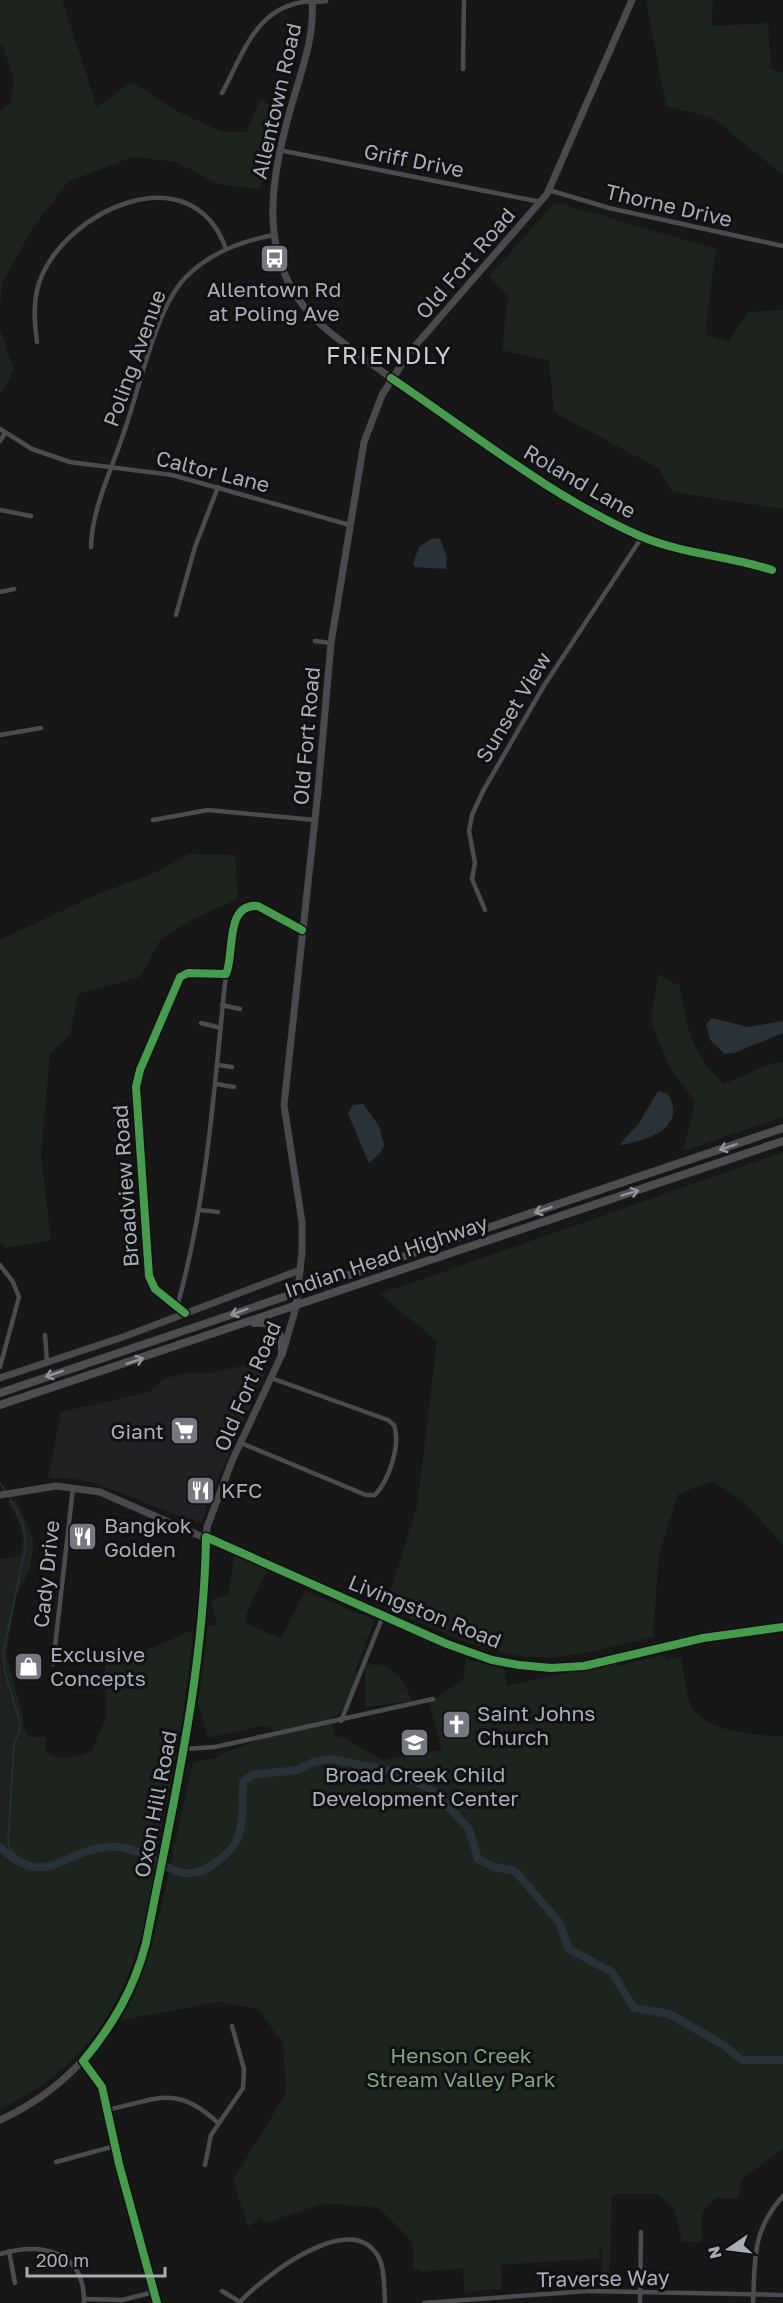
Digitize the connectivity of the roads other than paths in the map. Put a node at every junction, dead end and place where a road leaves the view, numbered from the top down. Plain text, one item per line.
1 (312, 0) edge
2 (325, 0) edge
3 (464, 0) edge
4 (632, 0) edge
5 (463, 69) dead end
6 (222, 93) dead end
7 (279, 150) junction
8 (549, 190) junction
9 (541, 202) junction
10 (274, 236) junction
11 (783, 246) edge
12 (226, 249) junction
13 (37, 342) dead end
14 (391, 378) junction
15 (0, 429) edge
16 (5, 433) junction
17 (0, 441) edge
18 (112, 469) junction
19 (218, 487) junction
20 (0, 510) edge
21 (31, 516) dead end
22 (351, 525) junction
23 (642, 537) junction
24 (91, 547) dead end
25 (772, 570) dead end
26 (14, 589) dead end
27 (0, 592) edge
28 (176, 615) dead end
29 (315, 641) dead end
30 (331, 643) junction
31 (41, 728) dead end
32 (0, 735) edge
33 (153, 819) dead end
34 (315, 820) junction
35 (485, 910) dead end
36 (302, 930) junction
37 (226, 974) junction
38 (222, 1005) junction
39 (240, 1009) dead end
40 (201, 1023) dead end
41 (221, 1028) junction
42 (219, 1065) junction
43 (232, 1067) dead end
44 (216, 1084) junction
45 (234, 1087) dead end
46 (783, 1128) edge
47 (783, 1141) edge
48 (200, 1210) junction
49 (218, 1212) dead end
50 (0, 1264) edge
51 (300, 1270) junction
52 (298, 1292) junction
53 (177, 1306) junction
54 (296, 1307) junction
55 (185, 1313) junction
56 (233, 1327) junction
57 (45, 1335) dead end
58 (282, 1353) junction
59 (47, 1362) junction
60 (0, 1366) edge
61 (0, 1378) edge
62 (271, 1378) junction
63 (0, 1393) edge
64 (0, 1405) edge
65 (241, 1443) junction
66 (73, 1488) junction
67 (1, 1494) edge
68 (206, 1537) junction
69 (383, 1616) junction
70 (783, 1627) edge
71 (53, 1664) dead end
72 (433, 1699) dead end
73 (341, 1720) junction
74 (184, 1749) junction
75 (232, 2026) dead end
76 (83, 2061) junction
77 (108, 2110) junction
78 (0, 2120) edge
79 (218, 2123) junction
80 (115, 2146) junction
81 (56, 2162) dead end
82 (205, 2165) dead end
83 (783, 2196) edge
84 (641, 2232) dead end
85 (9, 2252) junction
86 (0, 2254) edge
87 (15, 2283) dead end
88 (222, 2291) dead end
89 (154, 2292) junction
90 (640, 2292) junction
91 (754, 2295) junction
92 (783, 2295) edge
93 (84, 2301) edge
94 (158, 2303) edge
95 (239, 2303) edge
96 (384, 2303) edge
97 (424, 2303) edge
98 (640, 2303) edge
99 (753, 2303) edge

1 - 2 main road
1 - 6 street
1 - 7 main road, Allentown Road
3 - 5 street
4 - 8 main road, Old Fort Road
7 - 9 street, Griff Drive
7 - 10 main road, Allentown Road
8 - 9 main road, Old Fort Road
8 - 11 street, Thorne Drive
9 - 14 main road, Old Fort Road
10 - 12 street, Poling Avenue
10 - 14 main road, Allentown Road
12 - 13 street
12 - 18 street, Poling Avenue
14 - 22 main road, Old Fort Road
14 - 23 street, Roland Lane
15 - 16 street, Caltor Lane
16 - 17 street
16 - 18 street, Caltor Lane
18 - 19 street, Caltor Lane
18 - 24 street, Poling Avenue
19 - 22 street, Caltor Lane
19 - 28 street
20 - 21 street
22 - 30 main road, Old Fort Road
23 - 25 street, Roland Lane
23 - 35 street, Sunset View
26 - 27 street
29 - 30 street
30 - 34 main road, Old Fort Road
31 - 32 street
33 - 34 street
34 - 36 main road, Old Fort Road
36 - 37 street
36 - 51 main road, Old Fort Road
37 - 38 street
37 - 53 street, Broadview Road
38 - 39 street
38 - 41 street
40 - 41 street
41 - 42 street
42 - 43 street
42 - 44 street
44 - 45 street
44 - 48 street
46 -> 52 highway, Indian Head Highway
54 -> 47 highway, Indian Head Highway
48 - 49 street
48 - 53 street
50 - 60 street
51 - 52 main road, Old Fort Road
51 - 55 main road
52 - 54 main road, Old Fort Road
52 -> 63 highway, Indian Head Highway
53 - 55 street, Broadview Road
54 - 56 highway, Indian Head Highway
54 - 58 main road, Old Fort Road
55 - 59 main road
56 - 58 highway
64 -> 56 highway, Indian Head Highway
57 - 59 street
58 - 62 main road, Old Fort Road
59 - 61 main road
62 - 65 main road, Old Fort Road
62 - 65 street
65 - 68 main road, Old Fort Road
66 - 67 main road, Livingston Road
66 - 68 main road, Livingston Road
66 - 71 street, Cady Drive
68 - 69 main road, Livingston Road
68 - 74 main road, Oxon Hill Road
69 - 70 main road, Livingston Road
69 - 73 street
72 - 73 street
73 - 74 street
74 - 76 main road, Oxon Hill Road
75 - 79 street
76 - 77 main road
76 - 78 main road, Oxon Hill Road
77 - 79 street
77 - 80 main road
79 - 82 street
80 - 81 street
80 - 89 main road
83 - 91 street
84 - 90 street
85 - 86 street
85 - 87 street
85 - 93 street
88 - 95 street
89 - 93 street
89 - 94 main road
90 - 91 street, Traverse Way
90 - 97 street, Traverse Way
90 - 98 street
91 - 92 street, Traverse Way
91 - 99 street
95 - 96 street

